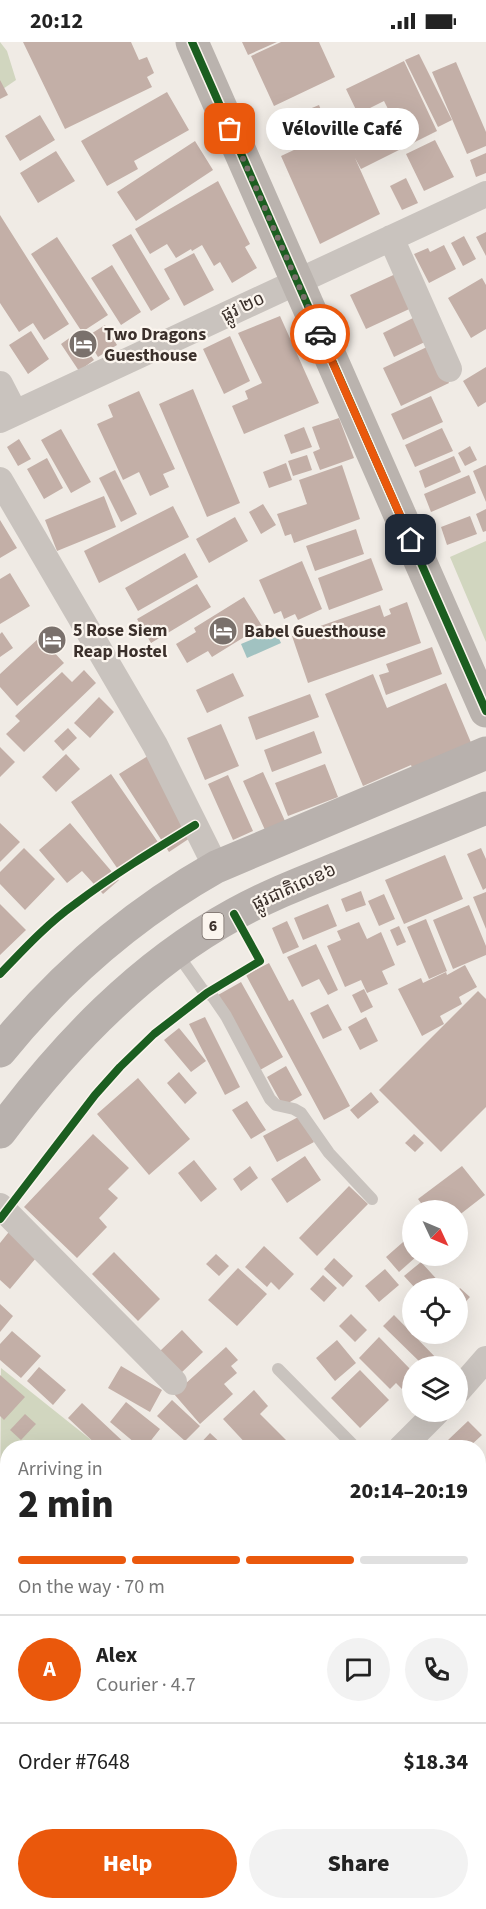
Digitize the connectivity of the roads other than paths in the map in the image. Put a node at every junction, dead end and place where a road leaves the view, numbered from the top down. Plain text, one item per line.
1 (192, 42) edge
2 (486, 194) edge
3 (391, 238) junction
4 (297, 282) junction
5 (448, 369) dead end
6 (0, 384) edge
7 (7, 416) edge
8 (0, 480) edge
9 (486, 711) edge
10 (486, 753) edge
11 (486, 808) edge
12 (216, 867) junction
13 (175, 951) junction
14 (0, 1051) edge
15 (0, 1132) edge
16 (372, 1199) dead end
17 (0, 1206) edge
18 (486, 1359) edge
19 (278, 1369) dead end
20 (468, 1380) edge
21 (174, 1382) dead end
22 (427, 1422) edge
23 (348, 1440) edge
24 (409, 1440) edge

1 - 4 street
2 - 3 street, ផ្លូវ ២០
3 - 4 street, ផ្លូវ ២០
3 - 5 street
4 - 7 street, ផ្លូវ ២០
4 - 9 street
6 - 7 street
8 - 12 street
10 - 12 main road
11 - 13 main road, ផ្លូវជាតិលេខ៦ / 6
12 - 14 main road
13 - 15 main road, ផ្លូវជាតិលេខ៦ / 6
13 - 16 lane
17 - 21 street
18 - 20 street
19 - 23 lane
22 - 24 street

